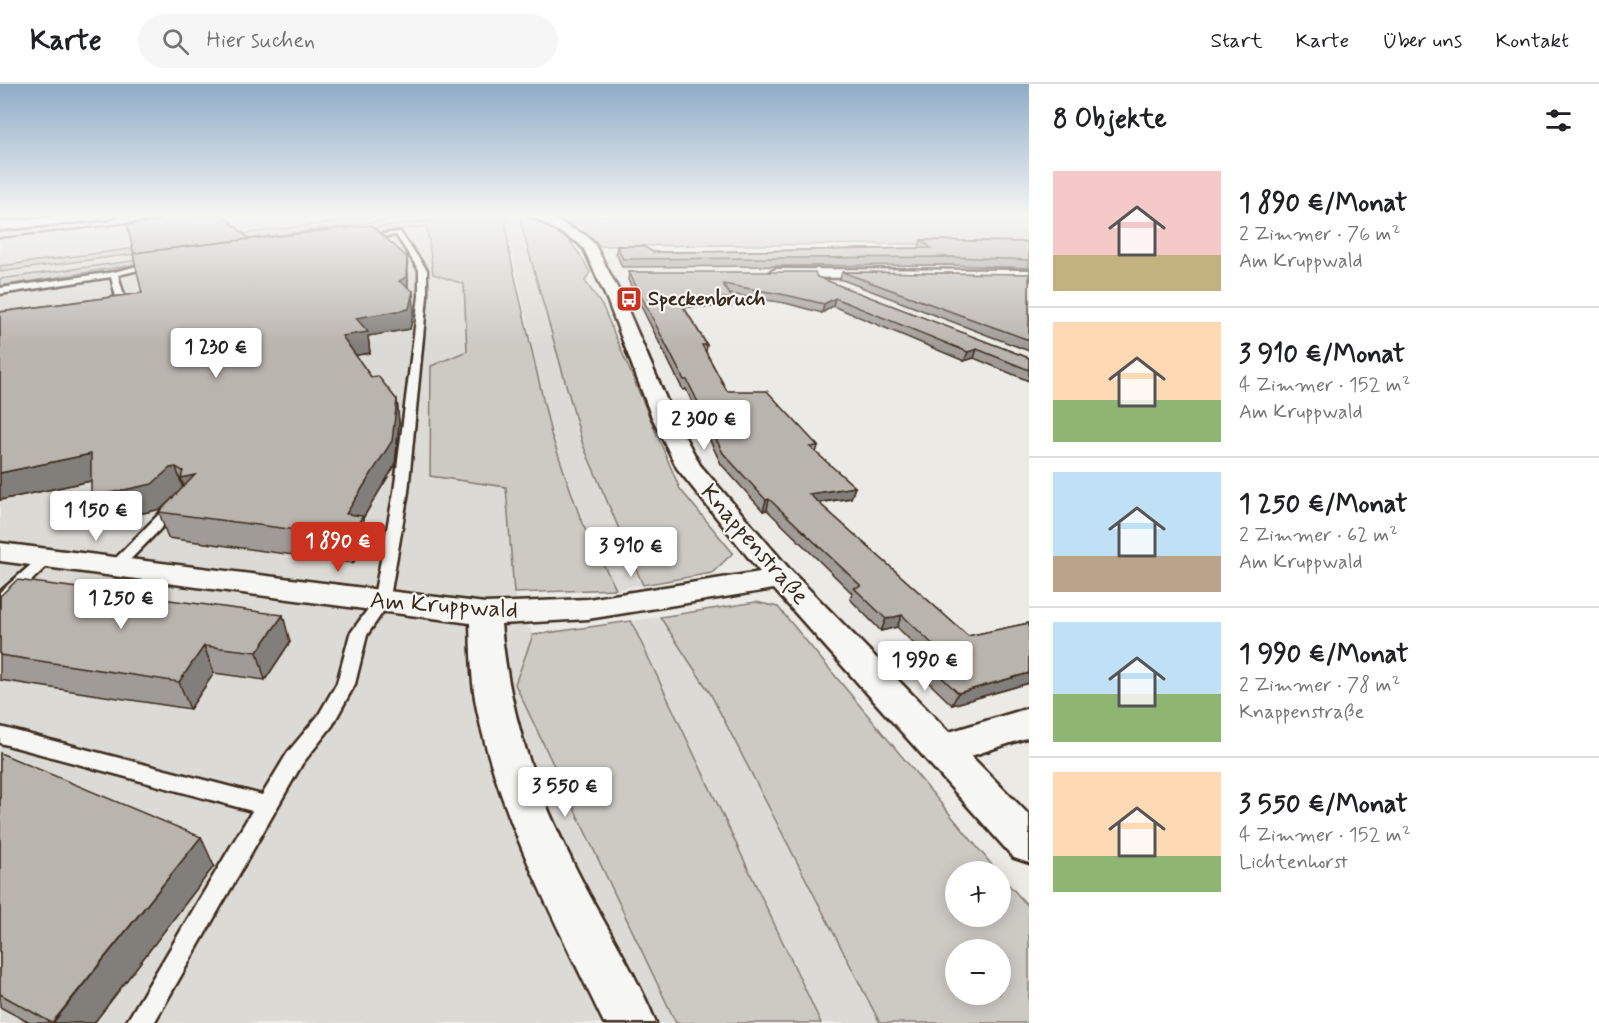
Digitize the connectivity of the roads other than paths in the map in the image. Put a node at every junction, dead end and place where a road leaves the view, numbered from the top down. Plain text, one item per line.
1 (415, 259) edge
2 (595, 259) edge
3 (170, 262) edge
4 (114, 274) junction
5 (603, 274) junction
6 (626, 274) dead end
7 (766, 274) edge
8 (801, 274) junction
9 (1029, 275) edge
10 (0, 291) edge
11 (856, 292) edge
12 (88, 304) edge
13 (183, 498) edge
14 (0, 552) edge
15 (46, 558) junction
16 (114, 568) junction
17 (781, 578) junction
18 (0, 601) edge
19 (381, 603) junction
20 (485, 614) junction
21 (1029, 722) edge
22 (0, 735) edge
23 (942, 750) junction
24 (267, 806) junction
25 (1029, 844) edge
26 (139, 1023) edge
27 (631, 1023) edge

1 - 19 lane
2 - 5 street, Knappenstraße
3 - 4 lane
4 - 10 lane
4 - 12 lane
5 - 6 street
5 - 17 street, Knappenstraße
7 - 8 street
8 - 9 street
8 - 11 street
13 - 16 lane
14 - 15 street, Am Kruppwald
15 - 16 street, Am Kruppwald
15 - 18 lane
16 - 19 street, Am Kruppwald
17 - 20 street, Am Kruppwald
17 - 23 street, Knappenstraße
19 - 20 street, Am Kruppwald
19 - 24 lane
20 - 27 street
21 - 23 street
22 - 24 lane
23 - 25 street, Knappenstraße
24 - 26 lane

